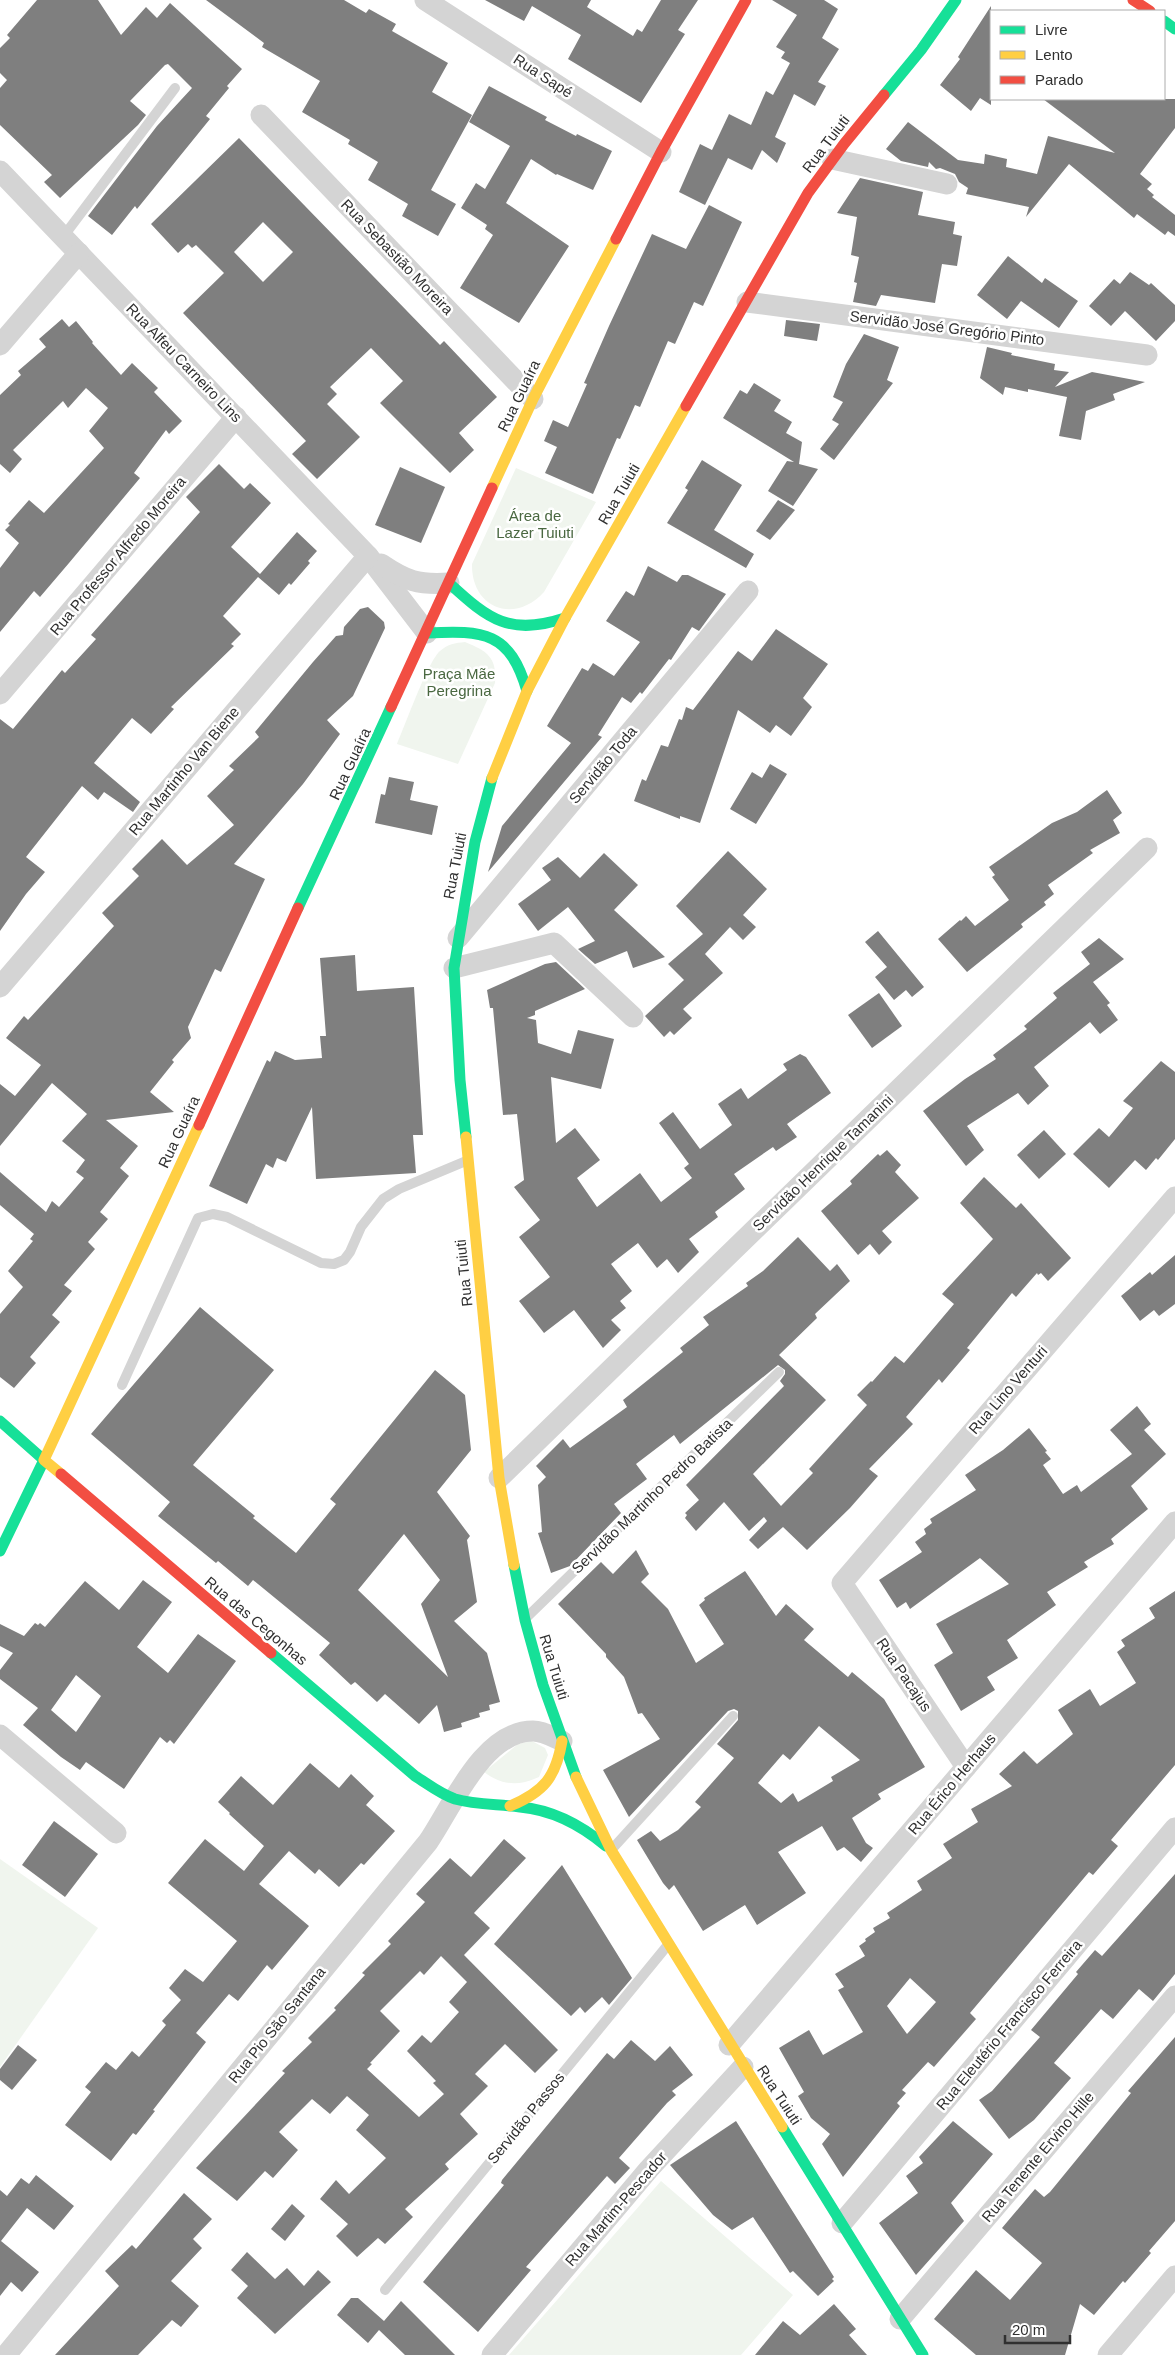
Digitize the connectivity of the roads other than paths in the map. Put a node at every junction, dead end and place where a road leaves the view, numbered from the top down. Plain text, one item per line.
1 (425, 0) edge
2 (746, 0) edge
3 (956, 0) edge
4 (1133, 0) edge
5 (1148, 10) edge
6 (175, 88) dead end
7 (261, 115) dead end
8 (660, 152) junction
9 (832, 158) junction
10 (0, 171) edge
11 (947, 184) dead end
12 (63, 237) junction
13 (79, 253) junction
14 (747, 302) junction
15 (0, 345) edge
16 (1147, 355) dead end
17 (533, 399) junction
18 (236, 417) junction
19 (368, 556) junction
20 (449, 583) junction
21 (748, 591) dead end
22 (565, 618) junction
23 (427, 633) junction
24 (527, 691) junction
25 (0, 694) edge
26 (1147, 848) dead end
27 (458, 938) junction
28 (454, 968) junction
29 (0, 987) edge
30 (633, 1017) dead end
31 (467, 1161) junction
32 (1175, 1196) edge
33 (779, 1372) dead end
34 (122, 1384) dead end
35 (0, 1422) edge
36 (44, 1460) junction
37 (499, 1478) junction
38 (1175, 1522) edge
39 (0, 1551) edge
40 (842, 1583) joint
41 (525, 1620) junction
42 (733, 1716) dead end
43 (0, 1735) edge
44 (562, 1741) junction
45 (966, 1768) junction
46 (454, 1798) junction
47 (510, 1806) junction
48 (1175, 1828) edge
49 (116, 1833) dead end
50 (611, 1850) junction
51 (668, 1946) junction
52 (1175, 1996) edge
53 (729, 2045) junction
54 (743, 2067) junction
55 (842, 2222) junction
56 (1175, 2276) edge
57 (385, 2290) dead end
58 (900, 2319) junction
59 (6, 2355) edge
60 (492, 2355) edge
61 (923, 2355) edge
62 (1108, 2355) edge

1 - 8 street, Rua Sapé
2 - 8 main road, Rua Guaíra
3 - 9 main road, Rua Tuiuti
4 - 5 main road
6 - 12 lane
7 - 17 street, Rua Sebastião Moreira
8 - 17 main road, Rua Guaíra
9 - 11 street
9 - 14 main road, Rua Tuiuti
10 - 12 street, Rua Alfeu Carneiro Lins
12 - 13 street, Rua Alfeu Carneiro Lins
13 - 15 street
13 - 18 street, Rua Alfeu Carneiro Lins
14 - 16 street, Servidão José Gregório Pinto
14 - 22 main road, Rua Tuiuti
17 - 20 main road, Rua Guaíra
18 - 19 street, Rua Alfeu Carneiro Lins
18 - 25 street, Rua Professor Alfredo Moreira
19 - 20 street, Rua Alfeu Carneiro Lins
19 - 23 street, Rua Alfeu Carneiro Lins
19 - 29 street, Rua Martinho Van Biene
20 - 22 main road
20 - 23 main road, Rua Guaíra
21 - 27 street, Servidão Toda
22 - 24 main road, Rua Tuiuti
23 - 24 main road
23 - 36 main road, Rua Guaíra
24 - 27 main road, Rua Tuiuti
26 - 37 street, Servidão Henrique Tamanini
27 - 28 main road, Rua Tuiuti
28 - 30 street
28 - 31 main road, Rua Tuiuti
31 - 34 lane
31 - 37 main road, Rua Tuiuti
32 - 40 street, Rua Lino Venturi
33 - 41 lane, Servidão Martinho Pedro Batista
35 - 36 main road, Rua das Cegonhas
36 - 39 main road, Rua Guaíra
36 - 46 main road, Rua das Cegonhas
37 - 41 main road, Rua Tuiuti
38 - 45 street, Rua Érico Herhaus
40 - 45 street, Rua Pacajus
41 - 44 main road, Rua Tuiuti
42 - 50 lane
43 - 49 street
44 - 46 street, Rua Pio São Santana
44 - 47 main road
44 - 50 main road, Rua Tuiuti
45 - 53 street, Rua Érico Herhaus
46 - 47 main road, Rua das Cegonhas
46 - 59 street, Rua Pio São Santana
47 - 50 main road, Rua Tuiuti
48 - 55 street, Rua Eleutério Francisco Ferreira
50 - 51 main road, Rua Tuiuti
51 - 53 main road, Rua Tuiuti
51 - 57 lane, Servidão Passos
52 - 58 street, Rua Tenente Ervino Hille
53 - 54 main road, Rua Tuiuti
54 - 55 main road, Rua Tuiuti
54 - 60 street, Rua Martim-Pescador
55 - 58 main road, Rua Tuiuti
56 - 62 street
58 - 61 main road, Rua Tuiuti

